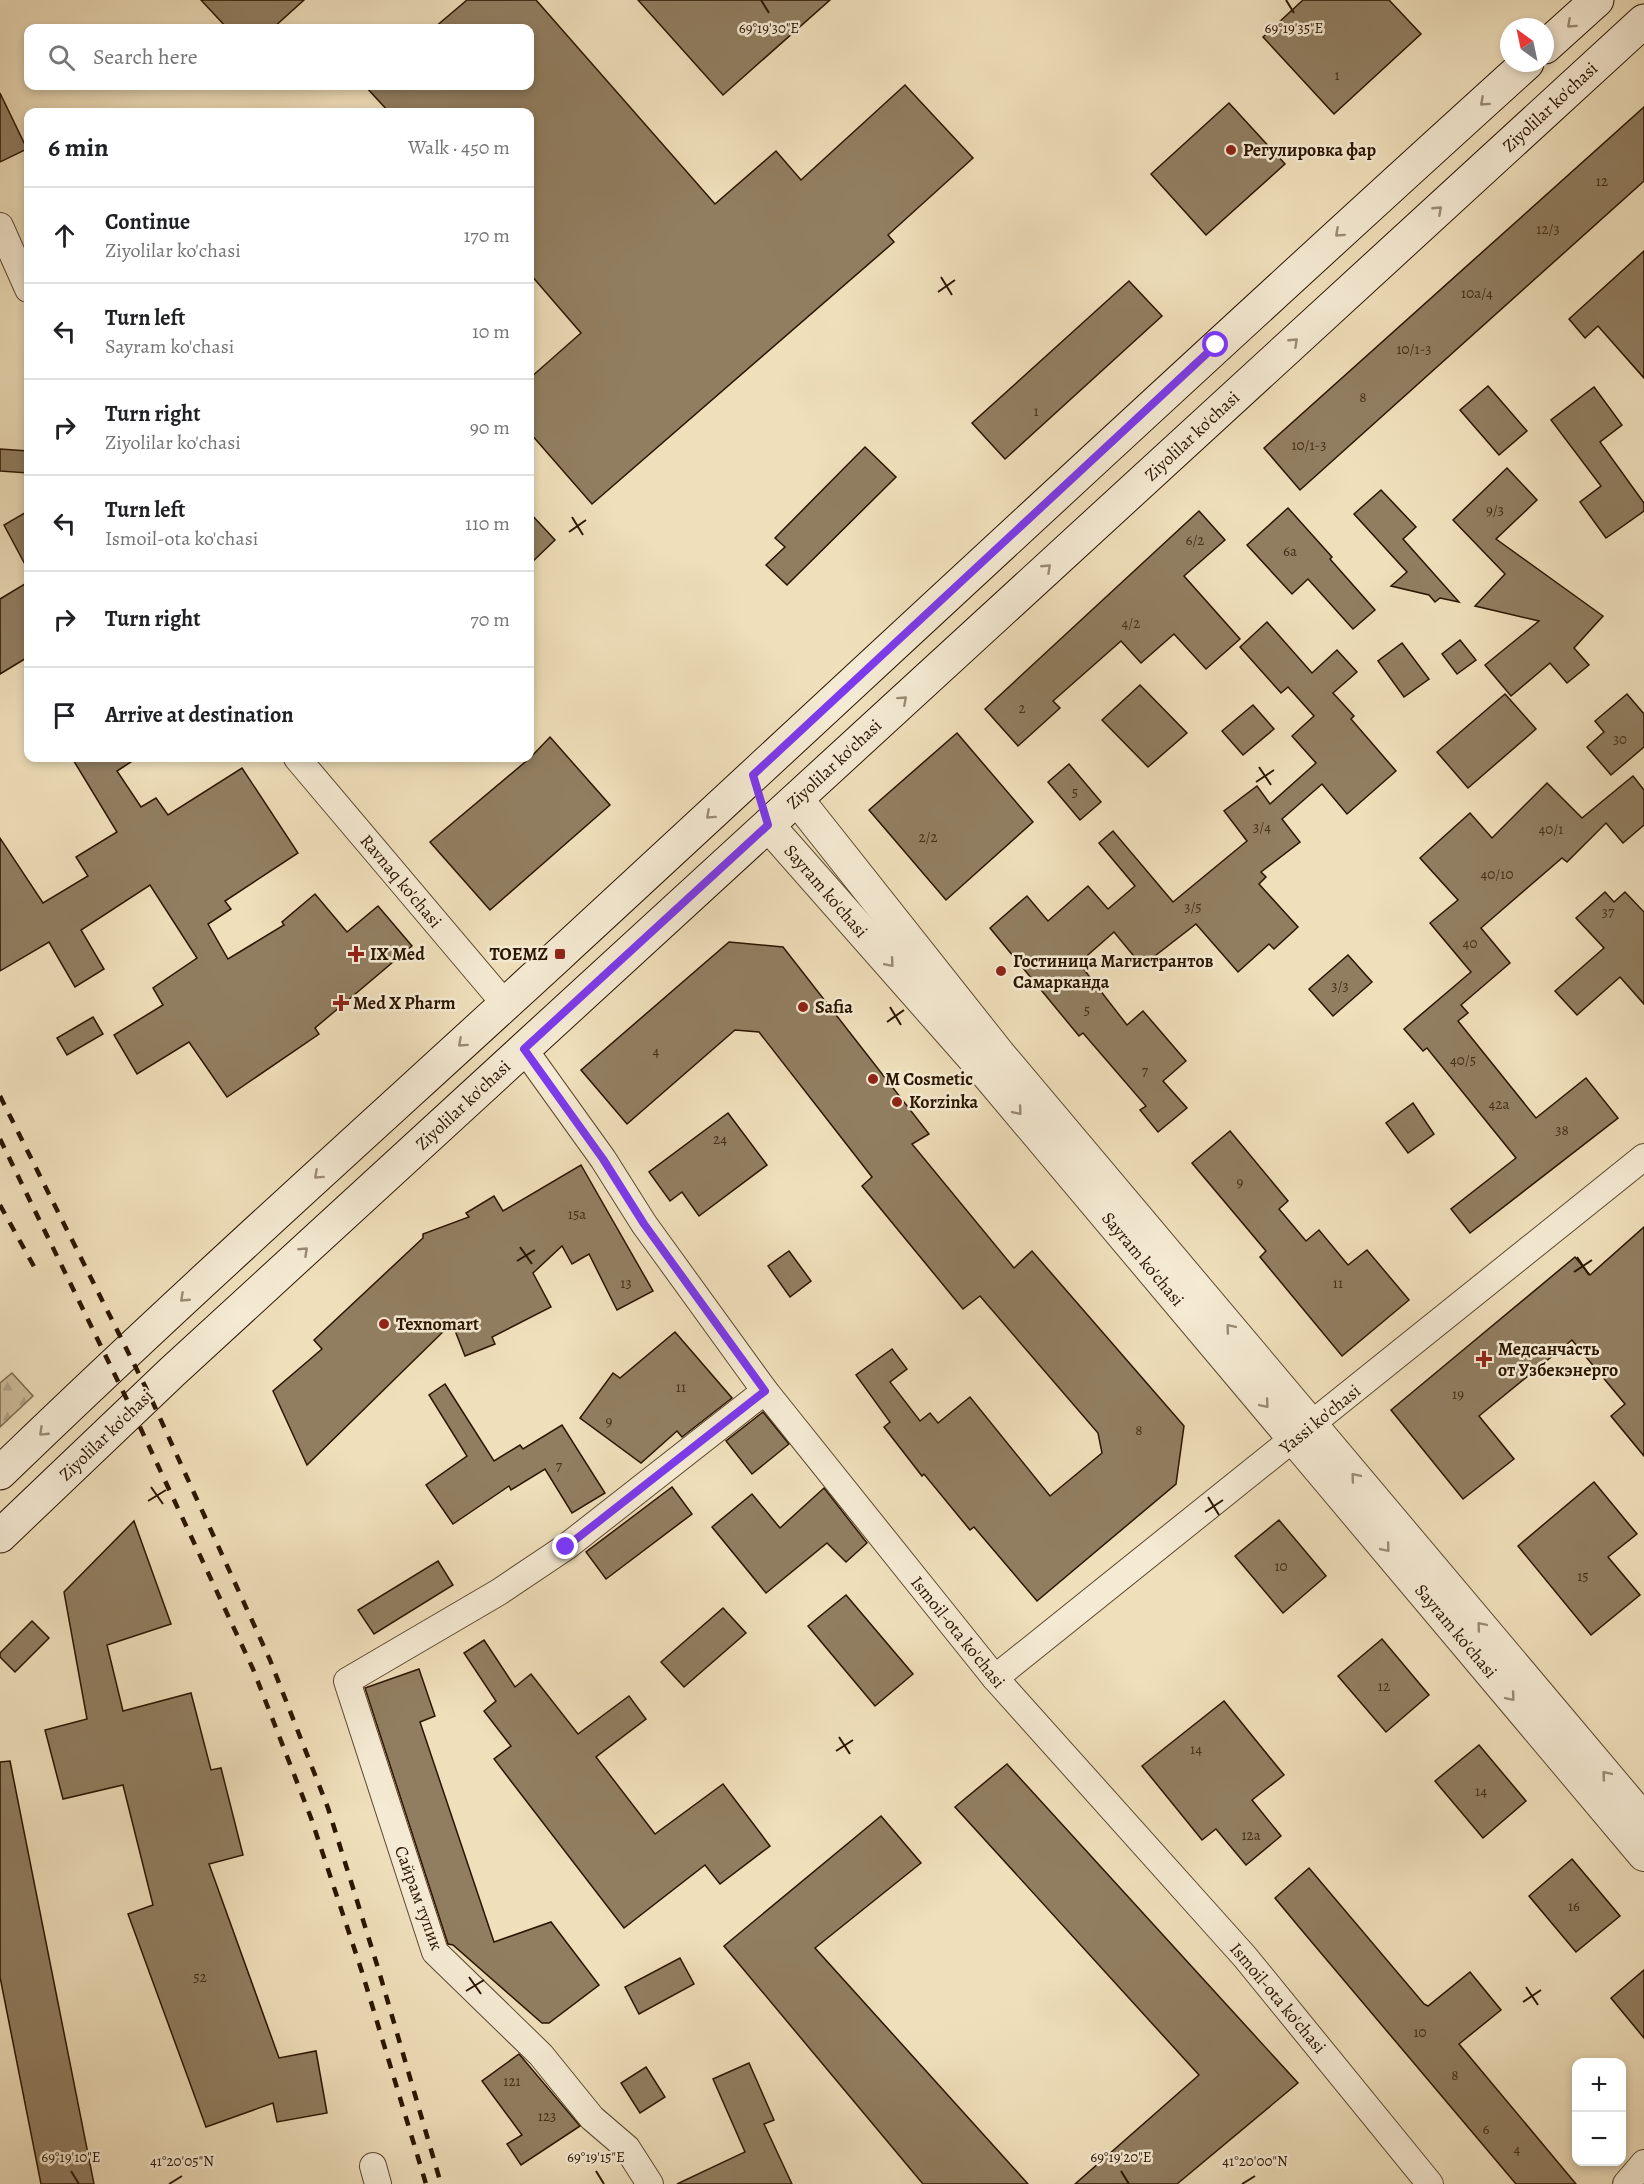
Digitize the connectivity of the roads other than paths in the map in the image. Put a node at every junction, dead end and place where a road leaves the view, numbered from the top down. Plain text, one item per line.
1 (1597, 0) edge
2 (1640, 34) edge
3 (1554, 39) edge
4 (1517, 72) edge
5 (0, 226) edge
6 (24, 280) edge
7 (1216, 345) junction
8 (1251, 381) junction
9 (300, 762) edge
10 (753, 775) junction
11 (796, 799) junction
12 (768, 825) junction
13 (505, 1004) junction
14 (524, 1049) junction
15 (1644, 1157) edge
16 (765, 1391) junction
17 (1303, 1432) junction
18 (0, 1473) edge
19 (0, 1536) edge
20 (995, 1678) junction
21 (1644, 1820) edge
22 (1644, 1855) edge
23 (1644, 2163) edge
24 (650, 2184) edge
25 (1430, 2184) edge
26 (1626, 2184) edge

1 -> 3 main road
8 -> 2 main road, Ziyolilar ko'chasi
4 -> 7 main road
5 - 6 street
7 - 8 main road
7 - 10 main road
11 -> 8 main road, Ziyolilar ko'chasi
9 - 13 street, Ravnaq ko'chasi
10 - 11 main road, Sayram ko'chasi
10 - 12 main road, Sayram ko'chasi
10 -> 13 main road
11 - 12 main road, Ziyolilar ko'chasi
17 -> 11 street, Sayram ko'chasi
12 - 14 main road, Ziyolilar ko'chasi
12 -> 17 street, Sayram ko'chasi
13 -> 18 main road
14 - 16 street, Ismoil-ota ko'chasi
19 -> 14 main road, Ziyolilar ko'chasi
15 - 17 street, Yassi ko'chasi
16 - 20 street, Ismoil-ota ko'chasi
16 - 24 street, Сайрам тупик
17 - 20 street, Yassi ko'chasi
21 -> 17 street, Sayram ko'chasi
17 -> 22 street, Sayram ko'chasi
20 - 25 street, Ismoil-ota ko'chasi
23 - 26 street

